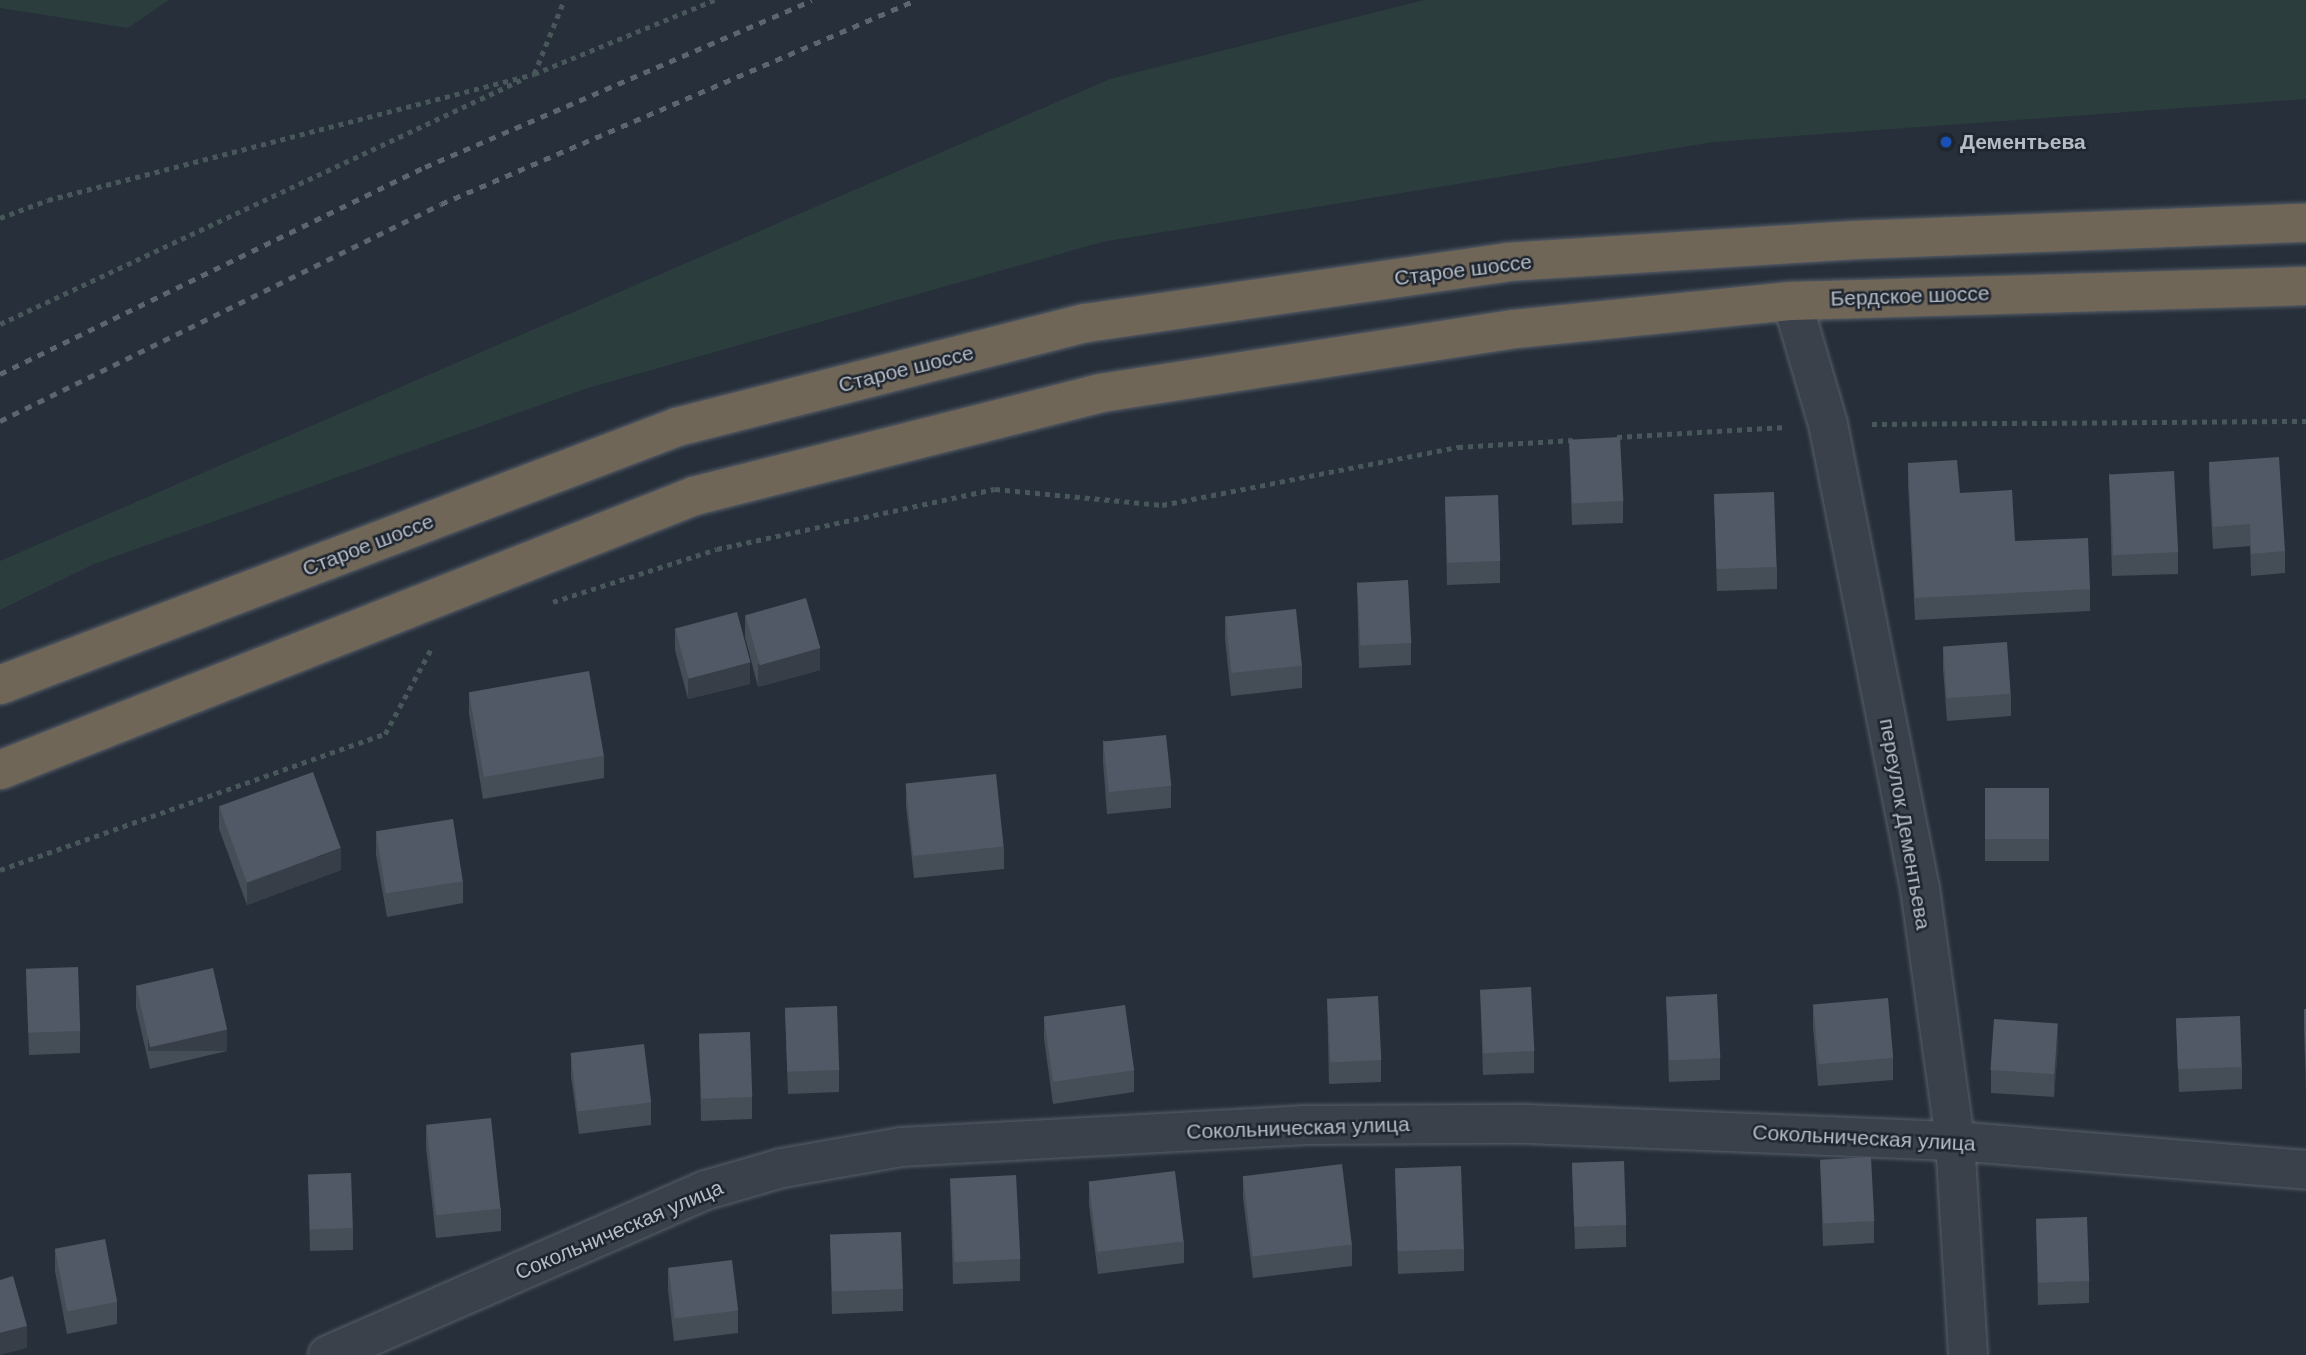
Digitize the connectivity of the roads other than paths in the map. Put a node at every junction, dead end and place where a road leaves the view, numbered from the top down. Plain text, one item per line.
1 (2306, 223) edge
2 (2306, 286) edge
3 (1792, 301) junction
4 (0, 685) edge
5 (0, 770) edge
6 (1955, 1141) junction
7 (2306, 1170) edge
8 (328, 1355) edge
9 (1968, 1355) edge

1 - 4 highway, Старое шоссе
2 - 3 highway, Бердское шоссе
3 - 5 highway, Бердское шоссе
3 - 6 street, переулок Дементьева
6 - 7 street, Сокольническая улица
6 - 8 street, Сокольническая улица
6 - 9 street, переулок Дементьева

